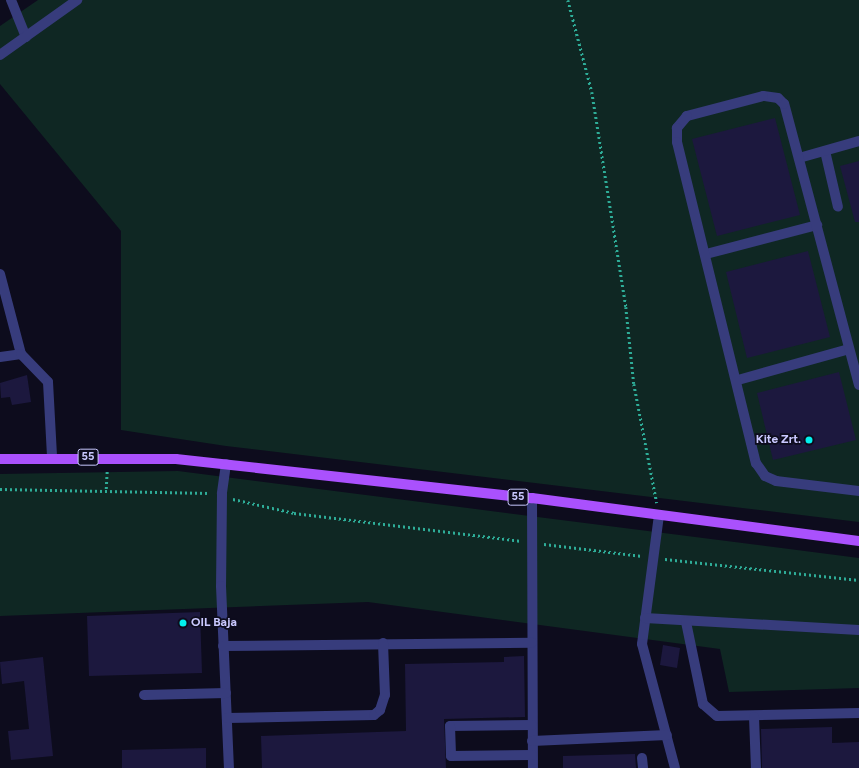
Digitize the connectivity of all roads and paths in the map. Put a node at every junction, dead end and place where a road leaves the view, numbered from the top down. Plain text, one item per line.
1 (11, 0) edge
2 (77, 0) edge
3 (568, 0) edge
4 (26, 37) junction
5 (0, 55) edge
6 (859, 141) edge
7 (825, 151) junction
8 (799, 158) junction
9 (838, 207) dead end
10 (817, 225) junction
11 (706, 254) junction
12 (0, 274) edge
13 (849, 348) junction
14 (21, 354) junction
15 (0, 357) edge
16 (738, 380) junction
17 (859, 385) edge
18 (52, 456) junction
19 (0, 459) edge
20 (226, 464) junction
21 (0, 489) edge
22 (859, 491) edge
23 (222, 494) junction
24 (532, 498) junction
25 (659, 515) junction
26 (859, 541) edge
27 (645, 618) junction
28 (686, 622) junction
29 (859, 630) edge
30 (383, 643) junction
31 (532, 643) junction
32 (223, 646) junction
33 (226, 693) junction
34 (144, 695) dead end
35 (859, 713) edge
36 (754, 717) junction
37 (227, 718) junction
38 (532, 725) junction
39 (667, 735) junction
40 (532, 741) junction
41 (532, 755) junction
42 (229, 768) edge
43 (533, 768) edge
44 (675, 768) edge
45 (756, 768) edge

1 - 4 street
2 - 4 street
3 - 25 path
4 - 5 street
6 - 7 street
7 - 8 street
7 - 9 street
8 - 10 street
8 - 11 street
10 - 11 street
10 - 13 street
11 - 16 street
12 - 14 street
13 - 16 street
13 - 17 street
14 - 15 street
14 - 18 street
16 - 22 street
18 - 19 main road, 55
18 - 20 main road, 55
20 - 23 street
20 - 24 main road, 55
21 - 23 path
23 - 32 street
24 - 25 main road, 55
24 - 31 street
25 - 26 main road, 55
25 - 27 street
27 - 28 street
27 - 39 street
28 - 29 street
28 - 36 street
30 - 31 street
30 - 32 street
30 - 37 street
31 - 38 street
32 - 33 street
33 - 34 street
33 - 37 street
35 - 36 street
36 - 45 street
37 - 42 street
38 - 40 street
38 - 41 street
39 - 40 street
39 - 44 street
40 - 41 street
41 - 43 street

